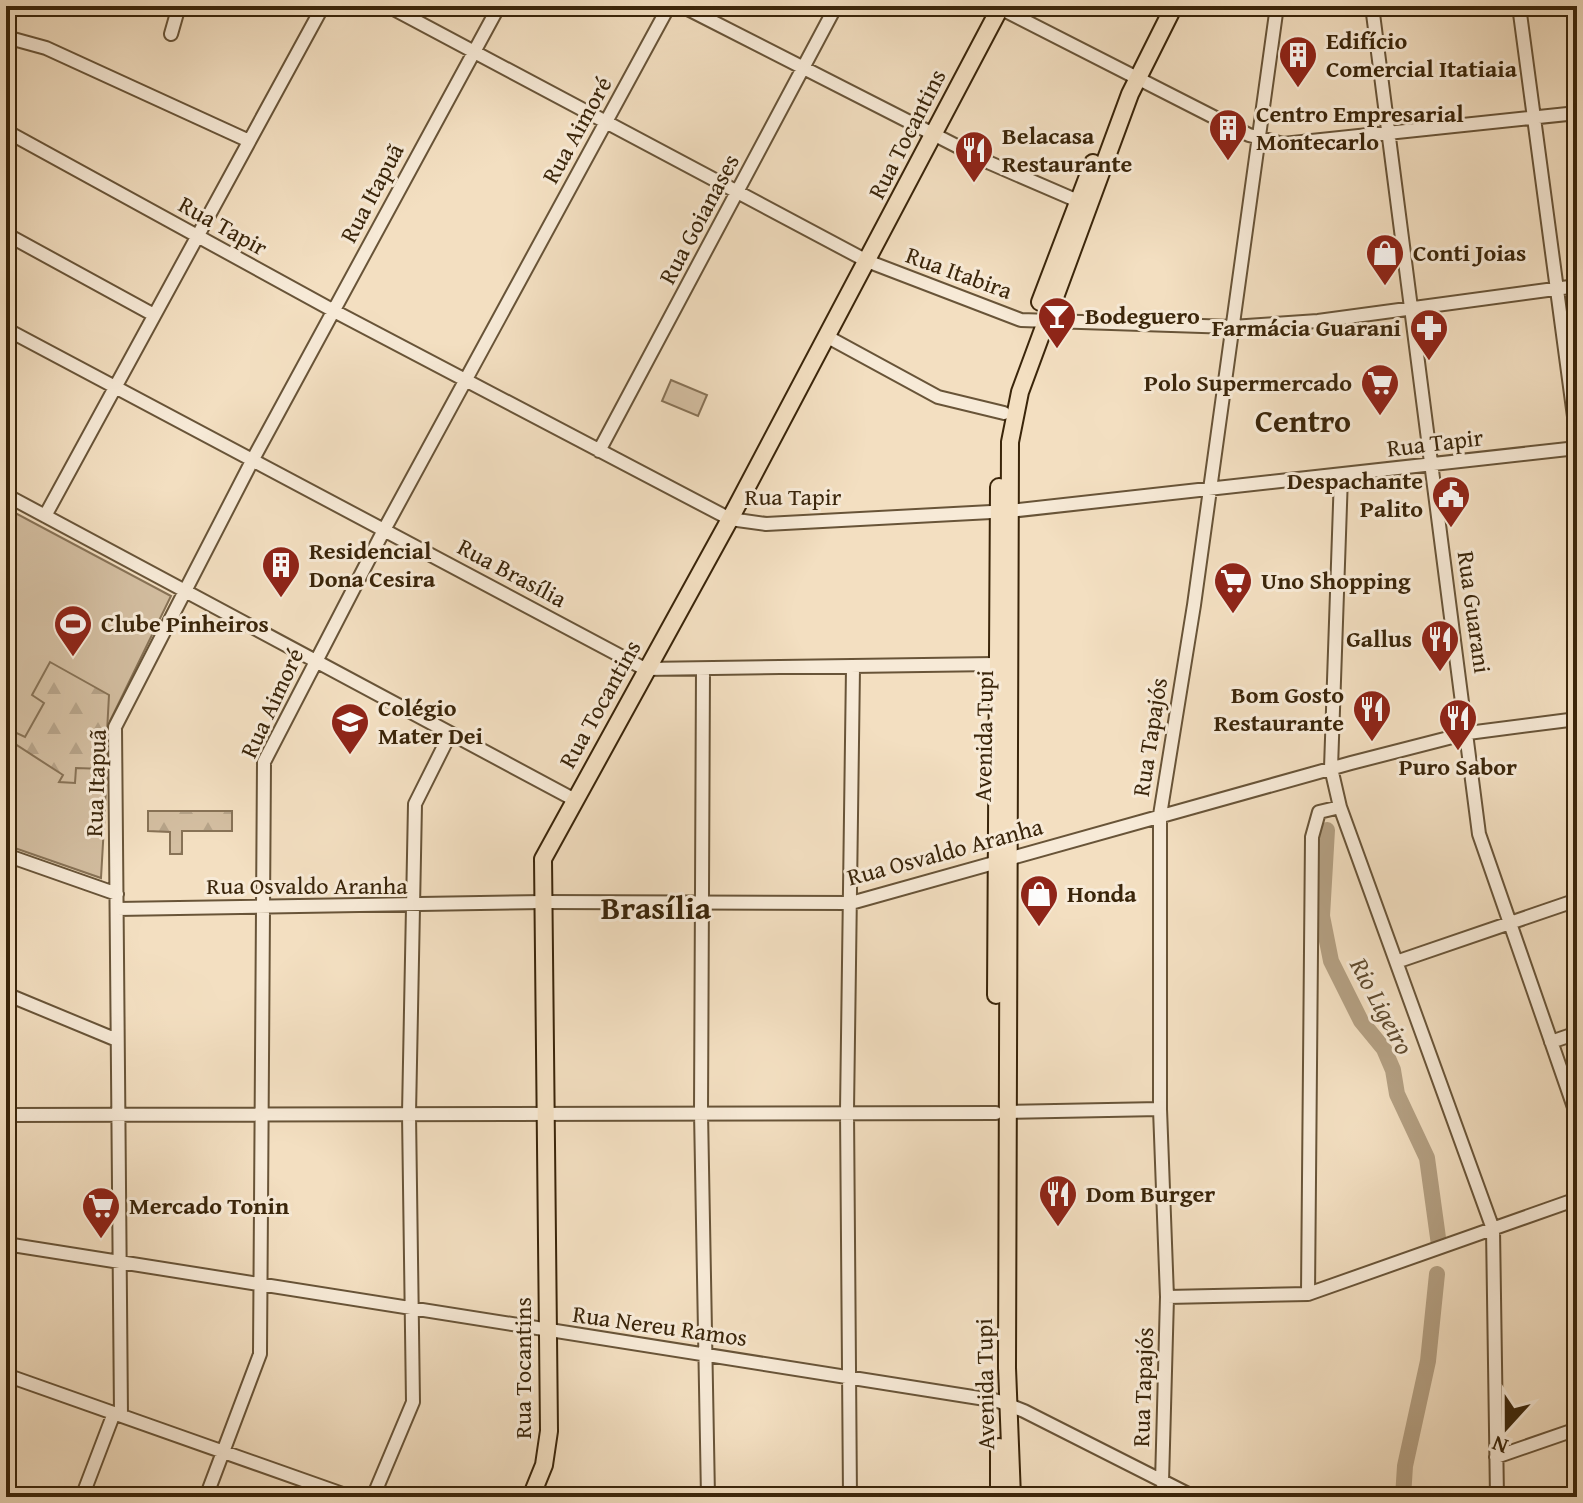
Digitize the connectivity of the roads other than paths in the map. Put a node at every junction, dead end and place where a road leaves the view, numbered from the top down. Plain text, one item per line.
1 (179, 6) edge
2 (323, 6) edge
3 (388, 6) edge
4 (499, 6) edge
5 (669, 6) edge
6 (682, 6) edge
7 (836, 6) edge
8 (1163, 6) edge
9 (1174, 6) edge
10 (1277, 6) edge
11 (1372, 6) edge
12 (1519, 6) edge
13 (999, 7) edge
14 (171, 34) dead end
15 (6, 37) edge
16 (473, 52) junction
17 (802, 69) junction
18 (1133, 75) junction
19 (1577, 113) edge
20 (1536, 118) junction
21 (605, 123) junction
22 (6, 131) edge
23 (933, 134) junction
24 (1388, 134) junction
25 (1257, 138) junction
26 (247, 140) junction
27 (738, 194) junction
28 (1078, 201) junction
29 (6, 234) edge
30 (197, 237) junction
31 (867, 261) junction
32 (1577, 286) edge
33 (1557, 289) junction
34 (1411, 306) junction
35 (334, 311) junction
36 (154, 315) junction
37 (1039, 322) junction
38 (1232, 327) junction
39 (6, 329) edge
40 (826, 336) junction
41 (467, 380) junction
42 (115, 388) junction
43 (1004, 413) junction
44 (1577, 439) edge
45 (1577, 448) edge
46 (599, 451) junction
47 (252, 461) junction
48 (1432, 467) junction
49 (1341, 476) junction
50 (1209, 489) junction
51 (6, 495) edge
52 (1004, 511) junction
53 (45, 516) junction
54 (730, 519) junction
55 (384, 530) junction
56 (184, 589) junction
57 (315, 661) junction
58 (995, 664) junction
59 (853, 668) junction
60 (645, 669) junction
61 (703, 669) junction
62 (1577, 719) edge
63 (1468, 733) junction
64 (450, 734) junction
65 (1331, 768) junction
66 (575, 800) junction
67 (1340, 807) junction
68 (1160, 815) junction
69 (6, 855) edge
70 (1002, 861) junction
71 (117, 894) junction
72 (1577, 900) edge
73 (544, 902) junction
74 (851, 903) junction
75 (703, 905) junction
76 (413, 907) junction
77 (263, 908) junction
78 (117, 909) junction
79 (1512, 923) junction
80 (1399, 961) junction
81 (6, 994) edge
82 (1577, 1033) edge
83 (117, 1040) junction
84 (1551, 1042) junction
85 (1160, 1109) junction
86 (847, 1111) junction
87 (701, 1112) junction
88 (1002, 1113) junction
89 (409, 1114) junction
90 (545, 1114) junction
91 (6, 1115) edge
92 (263, 1116) junction
93 (1577, 1116) edge
94 (118, 1117) junction
95 (1577, 1199) edge
96 (1493, 1229) junction
97 (6, 1244) edge
98 (120, 1263) junction
99 (263, 1284) junction
100 (1308, 1294) junction
101 (1167, 1297) junction
102 (413, 1307) junction
103 (547, 1332) junction
104 (707, 1354) junction
105 (6, 1375) edge
106 (849, 1378) junction
107 (1003, 1403) junction
108 (118, 1414) junction
109 (1577, 1429) edge
110 (223, 1452) junction
111 (1496, 1457) junction
112 (1162, 1482) junction
113 (82, 1497) edge
114 (206, 1497) edge
115 (351, 1497) edge
116 (373, 1497) edge
117 (531, 1497) edge
118 (708, 1497) edge
119 (850, 1497) edge
120 (999, 1497) edge
121 (1012, 1497) edge
122 (1194, 1497) edge
123 (1497, 1497) edge

1 - 14 street
2 - 26 street
3 - 16 street, Rua Itabira
4 - 16 street, Rua Itapuã
5 - 21 street, Rua Aimoré
6 - 17 street
7 - 17 street, Rua Goianases
8 - 18 main road, Avenida Tupi
9 - 18 main road, Avenida Tupi
10 - 25 street, Rua Tapajós
11 - 24 street, Rua Guarani
12 - 20 street
13 - 18 street
13 - 23 main road, Rua Tocantins
15 - 26 street
16 - 21 street, Rua Itabira
16 - 35 street, Rua Itapuã
17 - 23 street
17 - 27 street, Rua Goianases
18 - 25 street
18 - 28 main road, Avenida Tupi
18 - 37 main road, Avenida Tupi
19 - 20 street
20 - 24 street
20 - 33 street
21 - 27 street, Rua Itabira
21 - 41 street, Rua Aimoré
22 - 30 street, Rua Tapir
23 - 28 street
23 - 31 main road, Rua Tocantins
24 - 25 street
24 - 34 street, Rua Guarani
25 - 38 street, Rua Tapajós
26 - 30 street
27 - 31 street, Rua Itabira
27 - 46 street, Rua Goianases
28 - 37 main road, Avenida Tupi
29 - 36 street
30 - 35 street, Rua Tapir
30 - 36 street
31 - 37 street, Rua Itabira
31 - 40 main road, Rua Tocantins
32 - 33 street, Rua Itabira
33 - 34 street, Rua Itabira
33 - 44 street
34 - 38 street, Rua Itabira
34 - 48 street, Rua Guarani
35 - 41 street, Rua Tapir
35 - 47 street, Rua Itapuã
36 - 42 street
37 - 38 street, Rua Itabira
37 - 43 main road, Avenida Tupi
37 - 52 main road, Avenida Tupi
38 - 50 street, Rua Tapajós
39 - 42 street, Rua Brasília
40 - 43 street
40 - 54 main road, Rua Tocantins
41 - 46 street, Rua Tapir
41 - 55 street, Rua Aimoré
42 - 47 street, Rua Brasília
42 - 53 street
43 - 52 main road, Avenida Tupi
45 - 48 street, Rua Tapir
46 - 54 street, Rua Tapir
47 - 55 street, Rua Brasília
47 - 56 street, Rua Itapuã
48 - 49 street, Rua Tapir
48 - 63 street, Rua Guarani
49 - 50 street, Rua Tapir
49 - 65 street
50 - 52 street, Rua Tapir
50 - 68 street, Rua Tapajós
51 - 53 street
52 - 54 street, Rua Tapir
52 - 58 main road, Avenida Tupi
52 - 70 main road, Avenida Tupi
53 - 56 street
54 - 60 main road, Rua Tocantins
55 - 57 street, Rua Aimoré
55 - 60 street, Rua Brasília
56 - 57 street
56 - 71 street, Rua Itapuã
57 - 64 street
57 - 77 street, Rua Aimoré
58 - 59 street, Rua Brasília
58 - 70 main road, Avenida Tupi
59 - 61 street, Rua Brasília
59 - 74 street
60 - 61 street, Rua Brasília
60 - 66 main road, Rua Tocantins
61 - 75 street
62 - 63 street, Rua Osvaldo Aranha
63 - 65 street, Rua Osvaldo Aranha
63 - 79 street, Rua Guarani
64 - 66 street
64 - 76 street
65 - 67 street
65 - 68 street, Rua Osvaldo Aranha
66 - 73 main road, Rua Tocantins
67 - 80 street
67 - 100 street
68 - 70 street, Rua Osvaldo Aranha
68 - 85 street, Rua Tapajós
69 - 71 street
70 - 74 street, Rua Osvaldo Aranha
70 - 88 main road, Avenida Tupi
71 - 78 street, Rua Itapuã
72 - 79 street
73 - 75 street, Rua Osvaldo Aranha
73 - 76 street, Rua Osvaldo Aranha
73 - 90 main road, Rua Tocantins
74 - 75 street, Rua Osvaldo Aranha
74 - 86 street
75 - 87 street
76 - 77 street, Rua Osvaldo Aranha
76 - 89 street
77 - 78 street, Rua Osvaldo Aranha
77 - 92 street, Rua Aimoré
78 - 83 street, Rua Itapuã
79 - 80 street
79 - 84 street, Rua Guarani
80 - 96 street
81 - 83 street
82 - 84 street
83 - 94 street, Rua Itapuã
84 - 93 street, Rua Guarani
85 - 88 street
85 - 101 street, Rua Tapajós
86 - 87 street
86 - 88 street
86 - 106 street
87 - 90 street
87 - 104 street
88 - 107 main road, Avenida Tupi
89 - 90 street
89 - 92 street
89 - 102 street
90 - 103 main road, Rua Tocantins
91 - 94 street
92 - 94 street
92 - 99 street, Rua Aimoré
94 - 98 street, Rua Itapuã
95 - 96 street
96 - 100 street
96 - 111 street
97 - 98 street, Rua Nereu Ramos
98 - 99 street, Rua Nereu Ramos
98 - 108 street, Rua Itapuã
99 - 102 street, Rua Nereu Ramos
99 - 110 street, Rua Aimoré
100 - 101 street
101 - 112 street, Rua Tapajós
102 - 103 street, Rua Nereu Ramos
102 - 116 street
103 - 104 street, Rua Nereu Ramos
103 - 117 main road, Rua Tocantins
104 - 106 street, Rua Nereu Ramos
104 - 118 street
105 - 108 street
106 - 107 street, Rua Nereu Ramos
106 - 119 street
107 - 112 street, Rua Nereu Ramos
107 - 120 main road, Avenida Tupi
107 - 121 main road, Avenida Tupi
108 - 110 street
108 - 113 street, Rua Itapuã
109 - 111 street
110 - 114 street, Rua Aimoré
110 - 115 street
111 - 123 street
112 - 122 street, Rua Nereu Ramos

